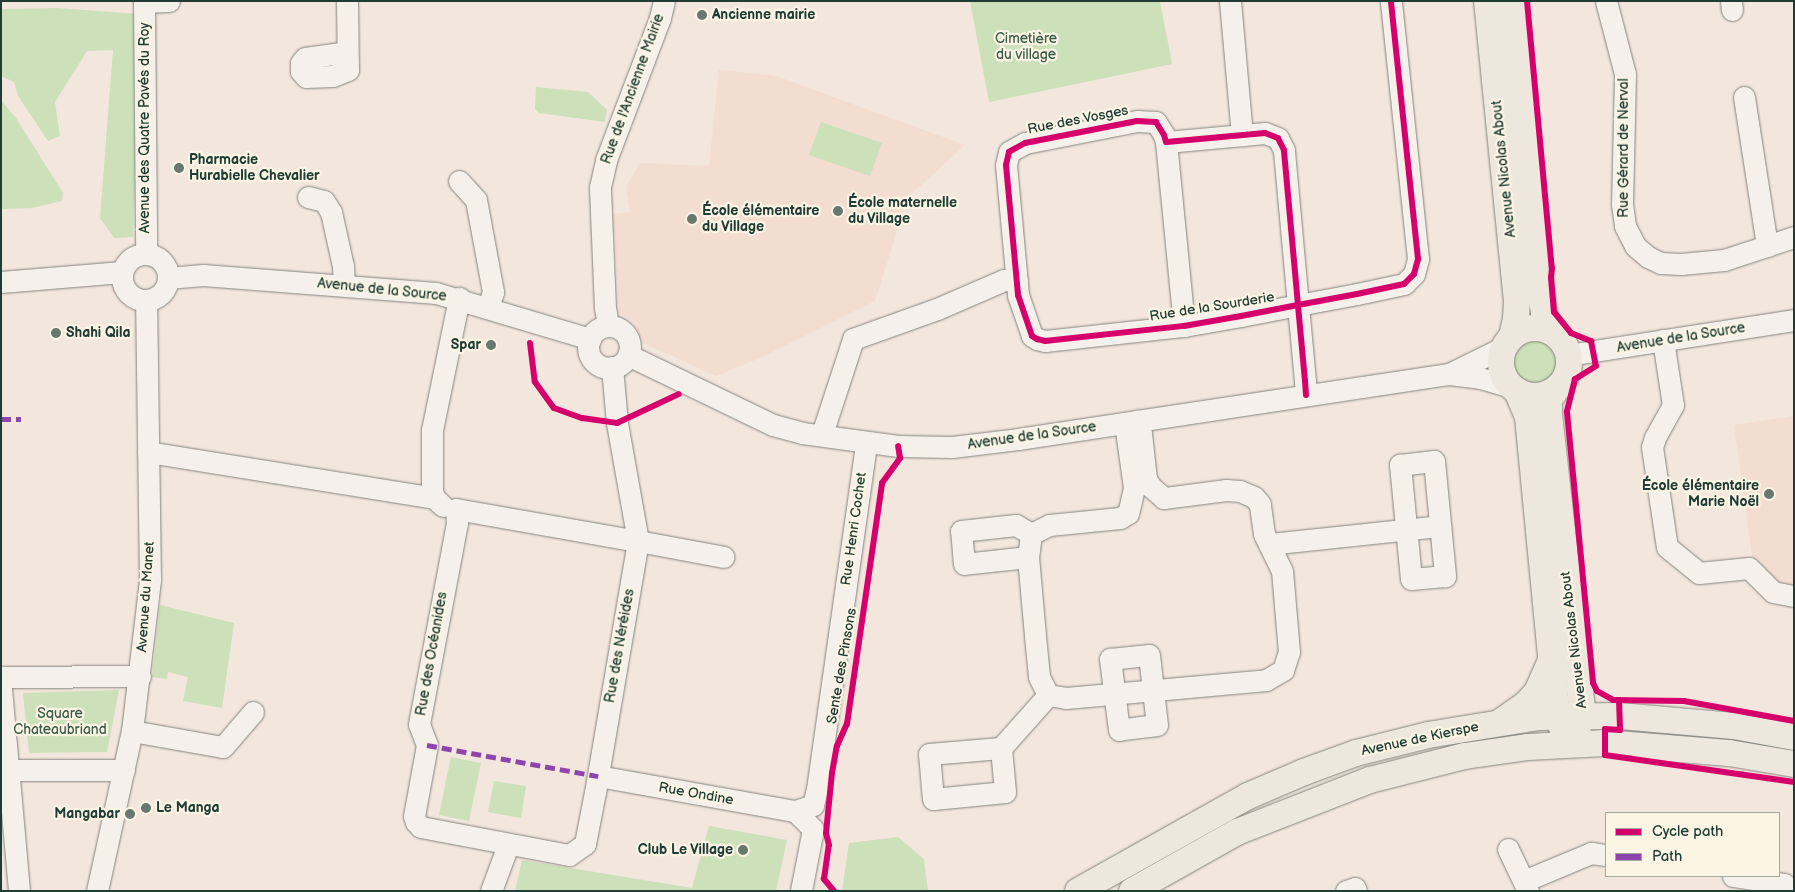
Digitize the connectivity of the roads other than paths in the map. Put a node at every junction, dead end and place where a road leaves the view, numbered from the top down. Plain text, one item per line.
1 (169, 1) edge
2 (347, 1) edge
3 (664, 1) edge
4 (1230, 1) edge
5 (1391, 1) edge
6 (1487, 1) edge
7 (1512, 1) edge
8 (1606, 1) edge
9 (144, 2) edge
10 (347, 52) dead end
11 (1744, 97) dead end
12 (1242, 135) junction
13 (1166, 142) junction
14 (460, 181) dead end
15 (308, 197) dead end
16 (1794, 237) edge
17 (1767, 246) junction
18 (146, 254) junction
19 (122, 272) junction
20 (168, 278) junction
21 (1017, 280) junction
22 (1, 282) edge
23 (344, 285) junction
24 (459, 298) junction
25 (146, 300) junction
26 (1298, 305) junction
27 (488, 307) junction
28 (1794, 320) edge
29 (608, 326) junction
30 (1184, 326) junction
31 (1551, 332) junction
32 (590, 339) junction
33 (1663, 340) junction
34 (1508, 342) junction
35 (1568, 355) junction
36 (620, 361) junction
37 (1449, 374) junction
38 (1558, 387) junction
39 (1515, 389) junction
40 (1306, 395) junction
41 (1131, 422) junction
42 (822, 434) junction
43 (866, 443) junction
44 (148, 452) junction
45 (1142, 488) junction
46 (434, 498) junction
47 (456, 509) junction
48 (1440, 526) junction
49 (1406, 530) junction
50 (1031, 534) junction
51 (638, 541) junction
52 (1269, 544) junction
53 (724, 557) dead end
54 (1028, 557) junction
55 (1794, 596) edge
56 (1551, 659) junction
57 (140, 676) junction
58 (1, 677) edge
59 (1, 689) edge
60 (1153, 690) junction
61 (1114, 694) junction
62 (1048, 695) junction
63 (253, 712) dead end
64 (1497, 724) junction
65 (2, 726) edge
66 (1568, 726) junction
67 (132, 731) junction
68 (1794, 738) edge
69 (1001, 748) dead end
70 (1794, 764) edge
71 (8, 770) junction
72 (124, 770) junction
73 (598, 776) junction
74 (795, 811) junction
75 (508, 845) junction
76 (1508, 848) dead end
77 (1605, 855) edge
78 (1740, 877) edge
79 (1526, 886) edge
80 (1093, 887) edge
81 (19, 891) edge
82 (97, 891) edge
83 (491, 891) edge
84 (801, 891) edge
85 (1132, 891) edge
86 (1346, 891) edge
87 (1356, 891) edge
88 (1782, 891) edge

1 - 9 street
2 - 10 street
3 - 29 street, Rue de l'Ancienne Mairie
4 - 12 street
5 - 26 street, Rue de la Sourderie
6 - 34 main road, Avenue Nicolas About
7 - 31 main road, Avenue Nicolas About
8 - 17 street, Rue Gérard de Nerval
9 - 18 street, Avenue des Quatre Pavés du Roy
11 - 17 street
12 - 13 street
12 - 26 street
13 - 21 street, Rue des Vosges
13 - 30 street
14 - 27 street
15 - 23 street
16 - 17 street, Rue Gérard de Nerval
18 - 19 street
18 - 20 street
19 - 22 street
19 - 25 street
20 - 23 street, Avenue de la Source
20 - 25 street
21 - 30 street, Rue de la Sourderie
21 - 42 street
23 - 24 street, Avenue de la Source
24 - 27 street, Avenue de la Source
24 - 46 street
25 - 44 street, Avenue du Manet
26 - 30 street, Rue de la Sourderie
26 - 40 street
27 - 32 street, Avenue de la Source
28 - 33 street, Avenue de la Source
29 - 32 street
29 - 36 street
31 - 34 main road
31 - 35 main road, Avenue Nicolas About
32 - 36 street
33 - 35 street, Avenue de la Source
33 - 55 street
34 - 37 street, Avenue de la Source
34 - 39 main road, Avenue Nicolas About
35 - 38 main road, Avenue Nicolas About
36 - 42 street, Avenue de la Source
36 - 51 street, Rue des Néréides
37 - 39 street, Avenue de la Source
37 - 40 street, Avenue de la Source
38 - 39 main road
38 - 66 main road, Avenue Nicolas About
39 - 56 main road, Avenue Nicolas About
40 - 41 street, Avenue de la Source
41 - 43 street, Avenue de la Source
41 - 45 street
42 - 43 street, Avenue de la Source
43 - 74 street, Rue Henri Cochet
44 - 46 street
44 - 57 street, Avenue du Manet
45 - 50 street
45 - 52 street
46 - 47 street
47 - 51 street
47 - 75 street, Rue des Océanides
48 - 49 street
48 - 49 street
48 - 49 street
49 - 52 street
50 - 54 street
50 - 54 street
51 - 53 street
51 - 73 street, Rue des Néréides
52 - 60 street
54 - 62 street
56 - 64 main road
56 - 66 main road, Avenue Nicolas About
57 - 58 street
57 - 67 street, Avenue du Manet
59 - 65 street
60 - 61 street
60 - 61 street
60 - 61 street
61 - 62 street
62 - 69 street
63 - 67 street
64 - 66 main road, Avenue de Kierspe
64 - 80 main road, Avenue de Kierspe
65 - 71 street
66 - 68 main road, Avenue de Kierspe
66 - 70 main road, Avenue de Kierspe
66 - 85 main road
67 - 72 street, Avenue du Manet
71 - 72 street
71 - 81 street
72 - 82 street, Avenue du Manet
73 - 74 street, Rue Ondine
73 - 75 street, Rue des Néréides
74 - 84 street
75 - 83 street
76 - 79 street
77 - 79 street
78 - 88 street
86 - 87 street

